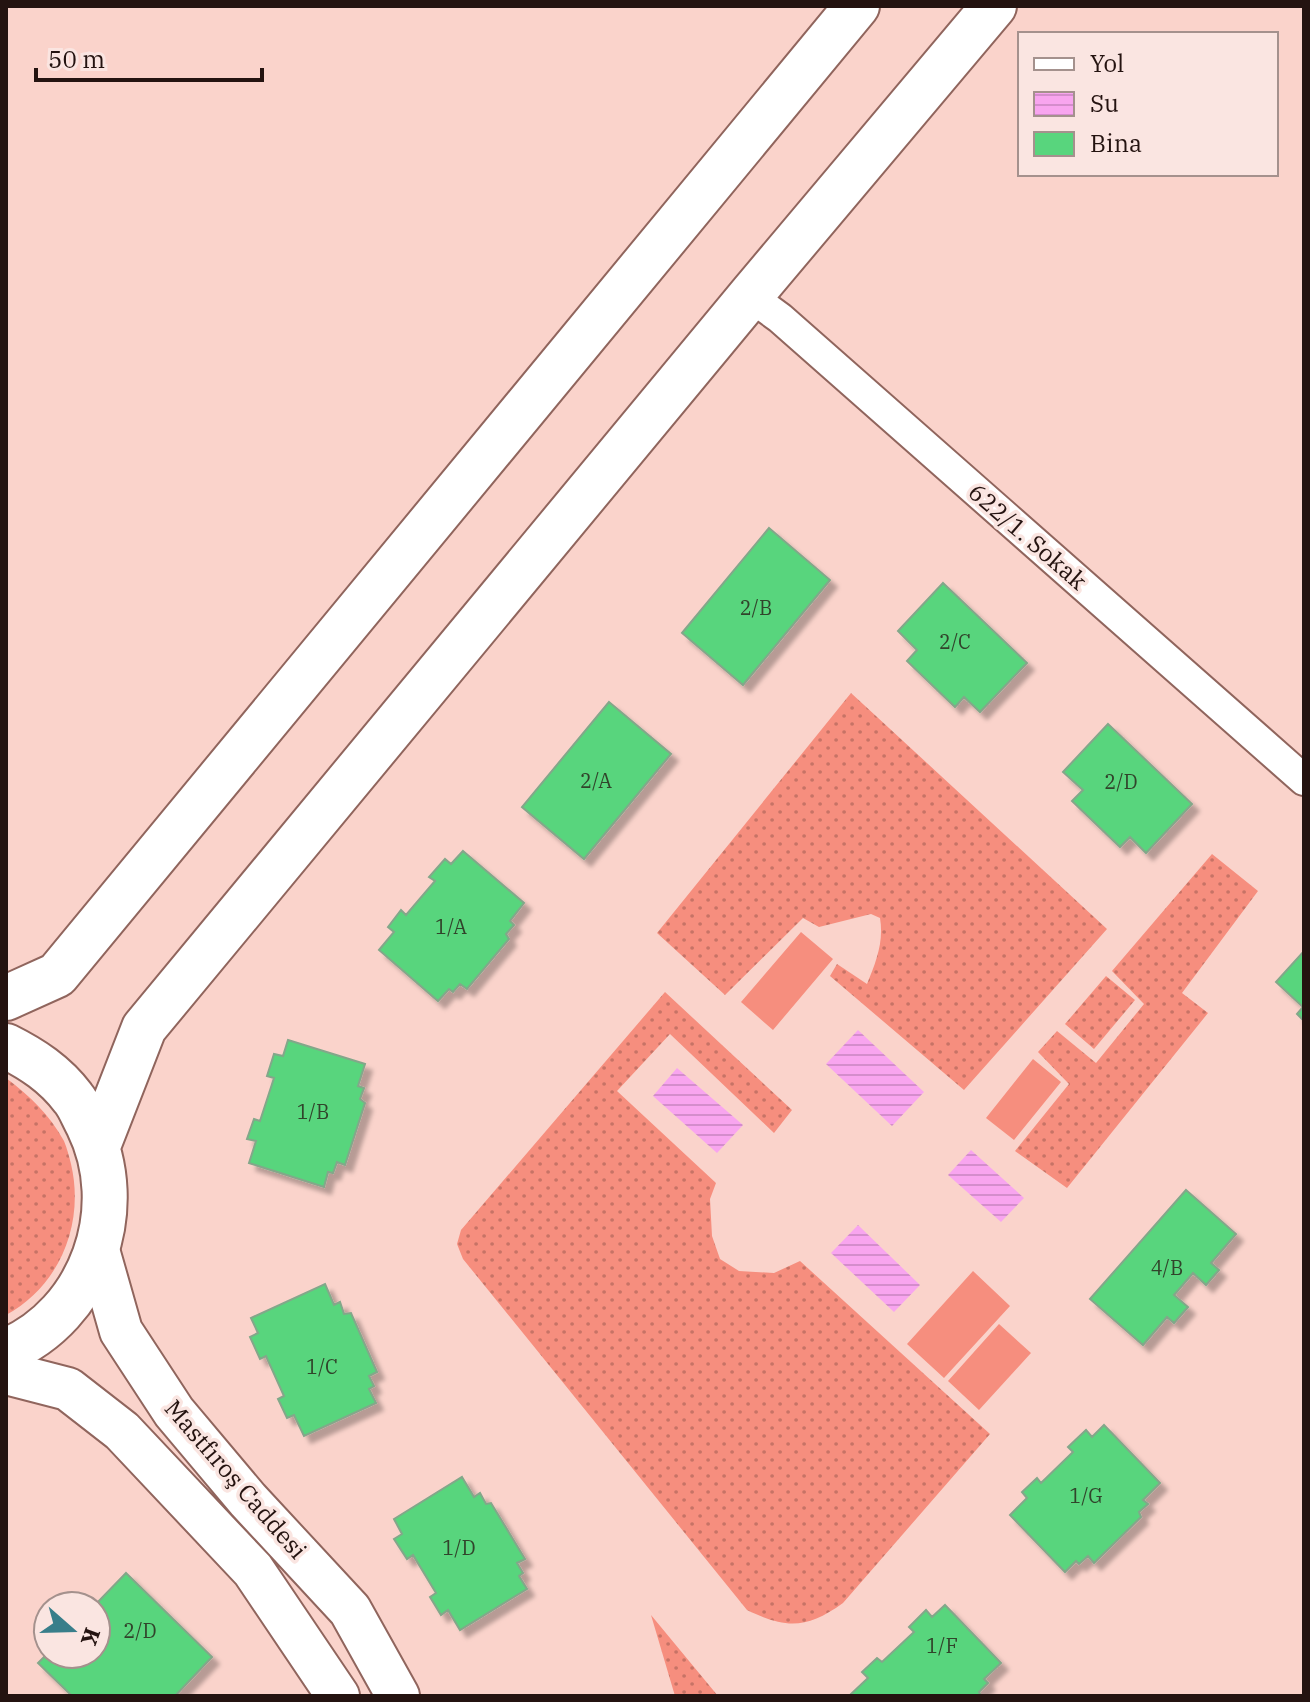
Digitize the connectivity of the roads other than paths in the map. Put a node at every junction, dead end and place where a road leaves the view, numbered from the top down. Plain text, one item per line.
1 (857, 6) edge
2 (994, 6) edge
3 (750, 296) junction
4 (1304, 780) edge
5 (6, 998) edge
6 (6, 1046) edge
7 (98, 1146) junction
8 (98, 1250) junction
9 (6, 1351) edge
10 (6, 1373) edge
11 (338, 1696) edge
12 (398, 1696) edge

1 - 5 main road
2 - 3 main road
3 - 4 street, 622/1. Sokak
3 - 7 main road
6 - 7 main road
7 - 8 main road
8 - 9 main road
8 - 12 main road, Mastfıroş Caddesi
10 - 11 main road, Mastfıroş Caddesi

